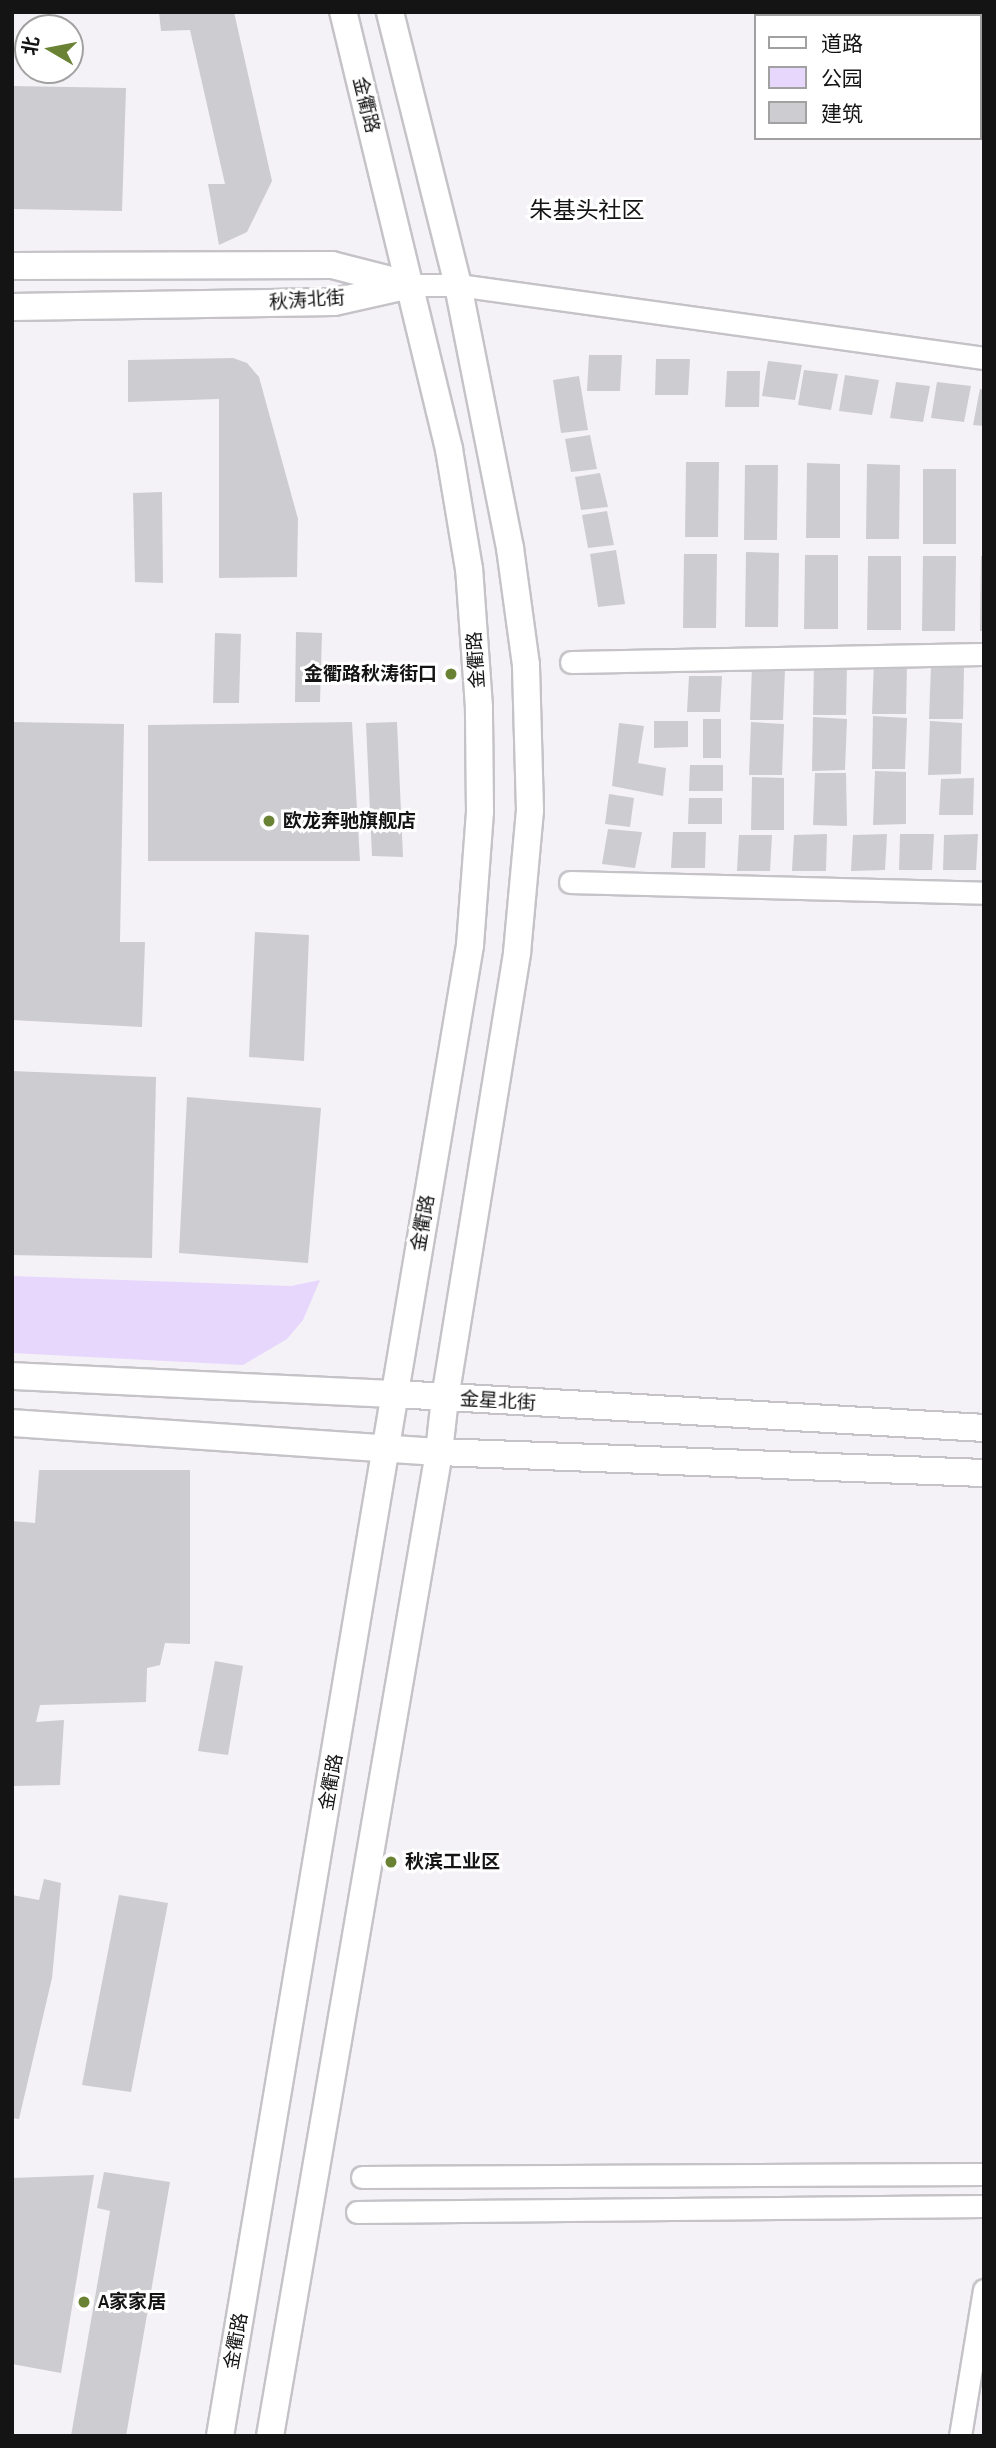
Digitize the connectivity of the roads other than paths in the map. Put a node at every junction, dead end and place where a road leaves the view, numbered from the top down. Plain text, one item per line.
1 (343, 12) edge
2 (390, 12) edge
3 (12, 266) edge
4 (410, 285) junction
5 (458, 285) junction
6 (12, 307) edge
7 (984, 358) edge
8 (984, 654) edge
9 (571, 662) dead end
10 (570, 882) dead end
11 (984, 893) edge
12 (12, 1376) edge
13 (395, 1394) junction
14 (445, 1398) junction
15 (12, 1423) edge
16 (984, 1428) edge
17 (388, 1449) junction
18 (439, 1452) junction
19 (984, 1473) edge
20 (984, 2174) edge
21 (362, 2177) dead end
22 (984, 2206) edge
23 (356, 2213) dead end
24 (984, 2290) edge
25 (220, 2436) edge
26 (270, 2436) edge
27 (960, 2436) edge

1 - 4 main road, 金衢路
2 - 5 main road
3 - 4 main road, 秋涛北街
4 - 5 street
4 - 6 main road, 秋涛北街
4 - 13 main road, 金衢路
5 - 7 street
5 - 14 main road
8 - 9 street
10 - 11 street
12 - 13 main road, 金星北街
13 - 14 main road, 金星北街
13 - 17 main road, 金衢路
14 - 16 main road, 金星北街
14 - 18 main road
15 - 17 main road
17 - 18 main road
17 - 25 main road, 金衢路
18 - 19 main road
18 - 26 main road
20 - 21 street
22 - 23 street
24 - 27 street

